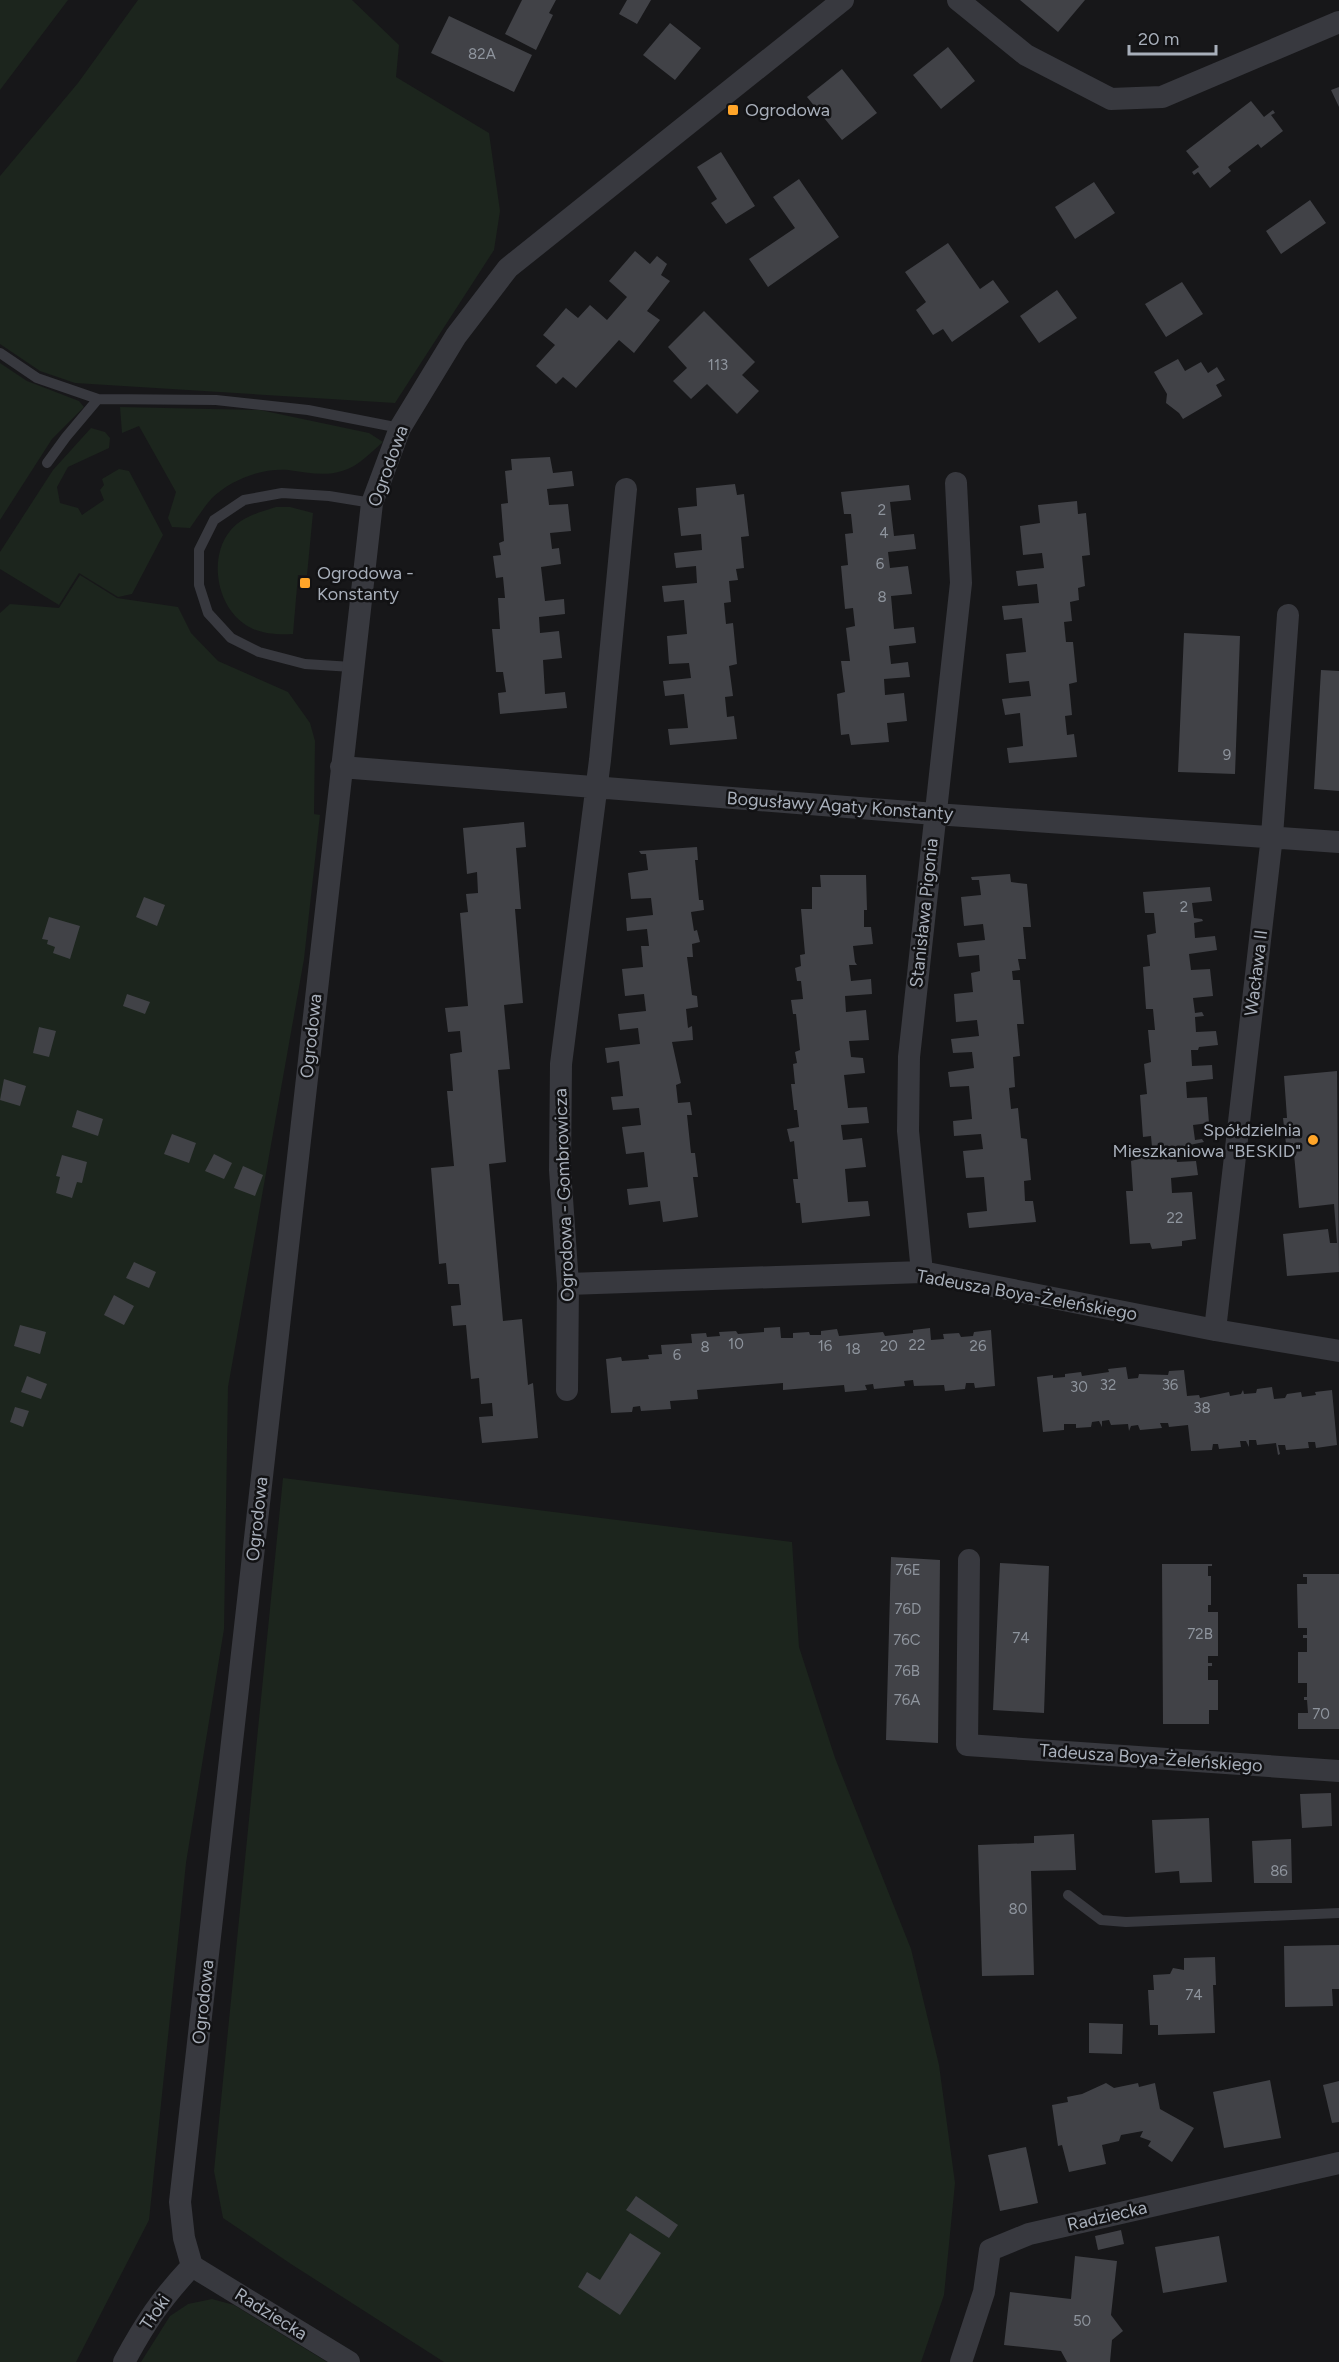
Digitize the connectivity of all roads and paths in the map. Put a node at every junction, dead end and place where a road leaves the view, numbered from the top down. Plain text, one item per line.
1 (843, 0) edge
2 (958, 0) edge
3 (1339, 22) edge
4 (0, 353) edge
5 (98, 399) junction
6 (400, 428) junction
7 (47, 463) dead end
8 (956, 483) dead end
9 (626, 489) dead end
10 (372, 503) junction
11 (1288, 615) dead end
12 (352, 667) junction
13 (341, 767) junction
14 (597, 787) junction
15 (935, 814) junction
16 (1272, 836) junction
17 (1339, 842) edge
18 (922, 1272) junction
19 (568, 1284) junction
20 (1215, 1330) junction
21 (1339, 1351) edge
22 (567, 1390) dead end
23 (969, 1560) dead end
24 (1339, 1771) edge
25 (1068, 1895) dead end
26 (1339, 1913) edge
27 (1339, 2163) edge
28 (192, 2266) junction
29 (124, 2362) edge
30 (349, 2362) edge
31 (961, 2362) edge

1 - 6 street, Ogrodowa
2 - 3 street
4 - 5 lane
5 - 6 lane
5 - 7 lane
6 - 10 street, Ogrodowa
8 - 15 street, Stanisława Pigonia
9 - 14 street
10 - 12 street, Ogrodowa
10 - 12 lane
11 - 16 street, Wacława II
12 - 13 street, Ogrodowa
13 - 14 street, Bogusławy Agaty Konstanty
13 - 28 street, Ogrodowa
14 - 15 street, Bogusławy Agaty Konstanty
14 - 19 street, Ogrodowa - Gombrowicza
15 - 16 street, Bogusławy Agaty Konstanty
15 - 18 street, Stanisława Pigonia
16 - 17 street, Bogusławy Agaty Konstanty
16 - 20 street, Wacława II
18 - 19 street, Tadeusza Boya-Żeleńskiego
18 - 20 street, Tadeusza Boya-Żeleńskiego
19 - 22 street, Ogrodowa - Gombrowicza
20 - 21 street, Tadeusza Boya-Żeleńskiego
23 - 24 street, Tadeusza Boya-Żeleńskiego
25 - 26 lane
27 - 31 street, Radziecka
28 - 29 street, Tłoki
28 - 30 street, Radziecka

